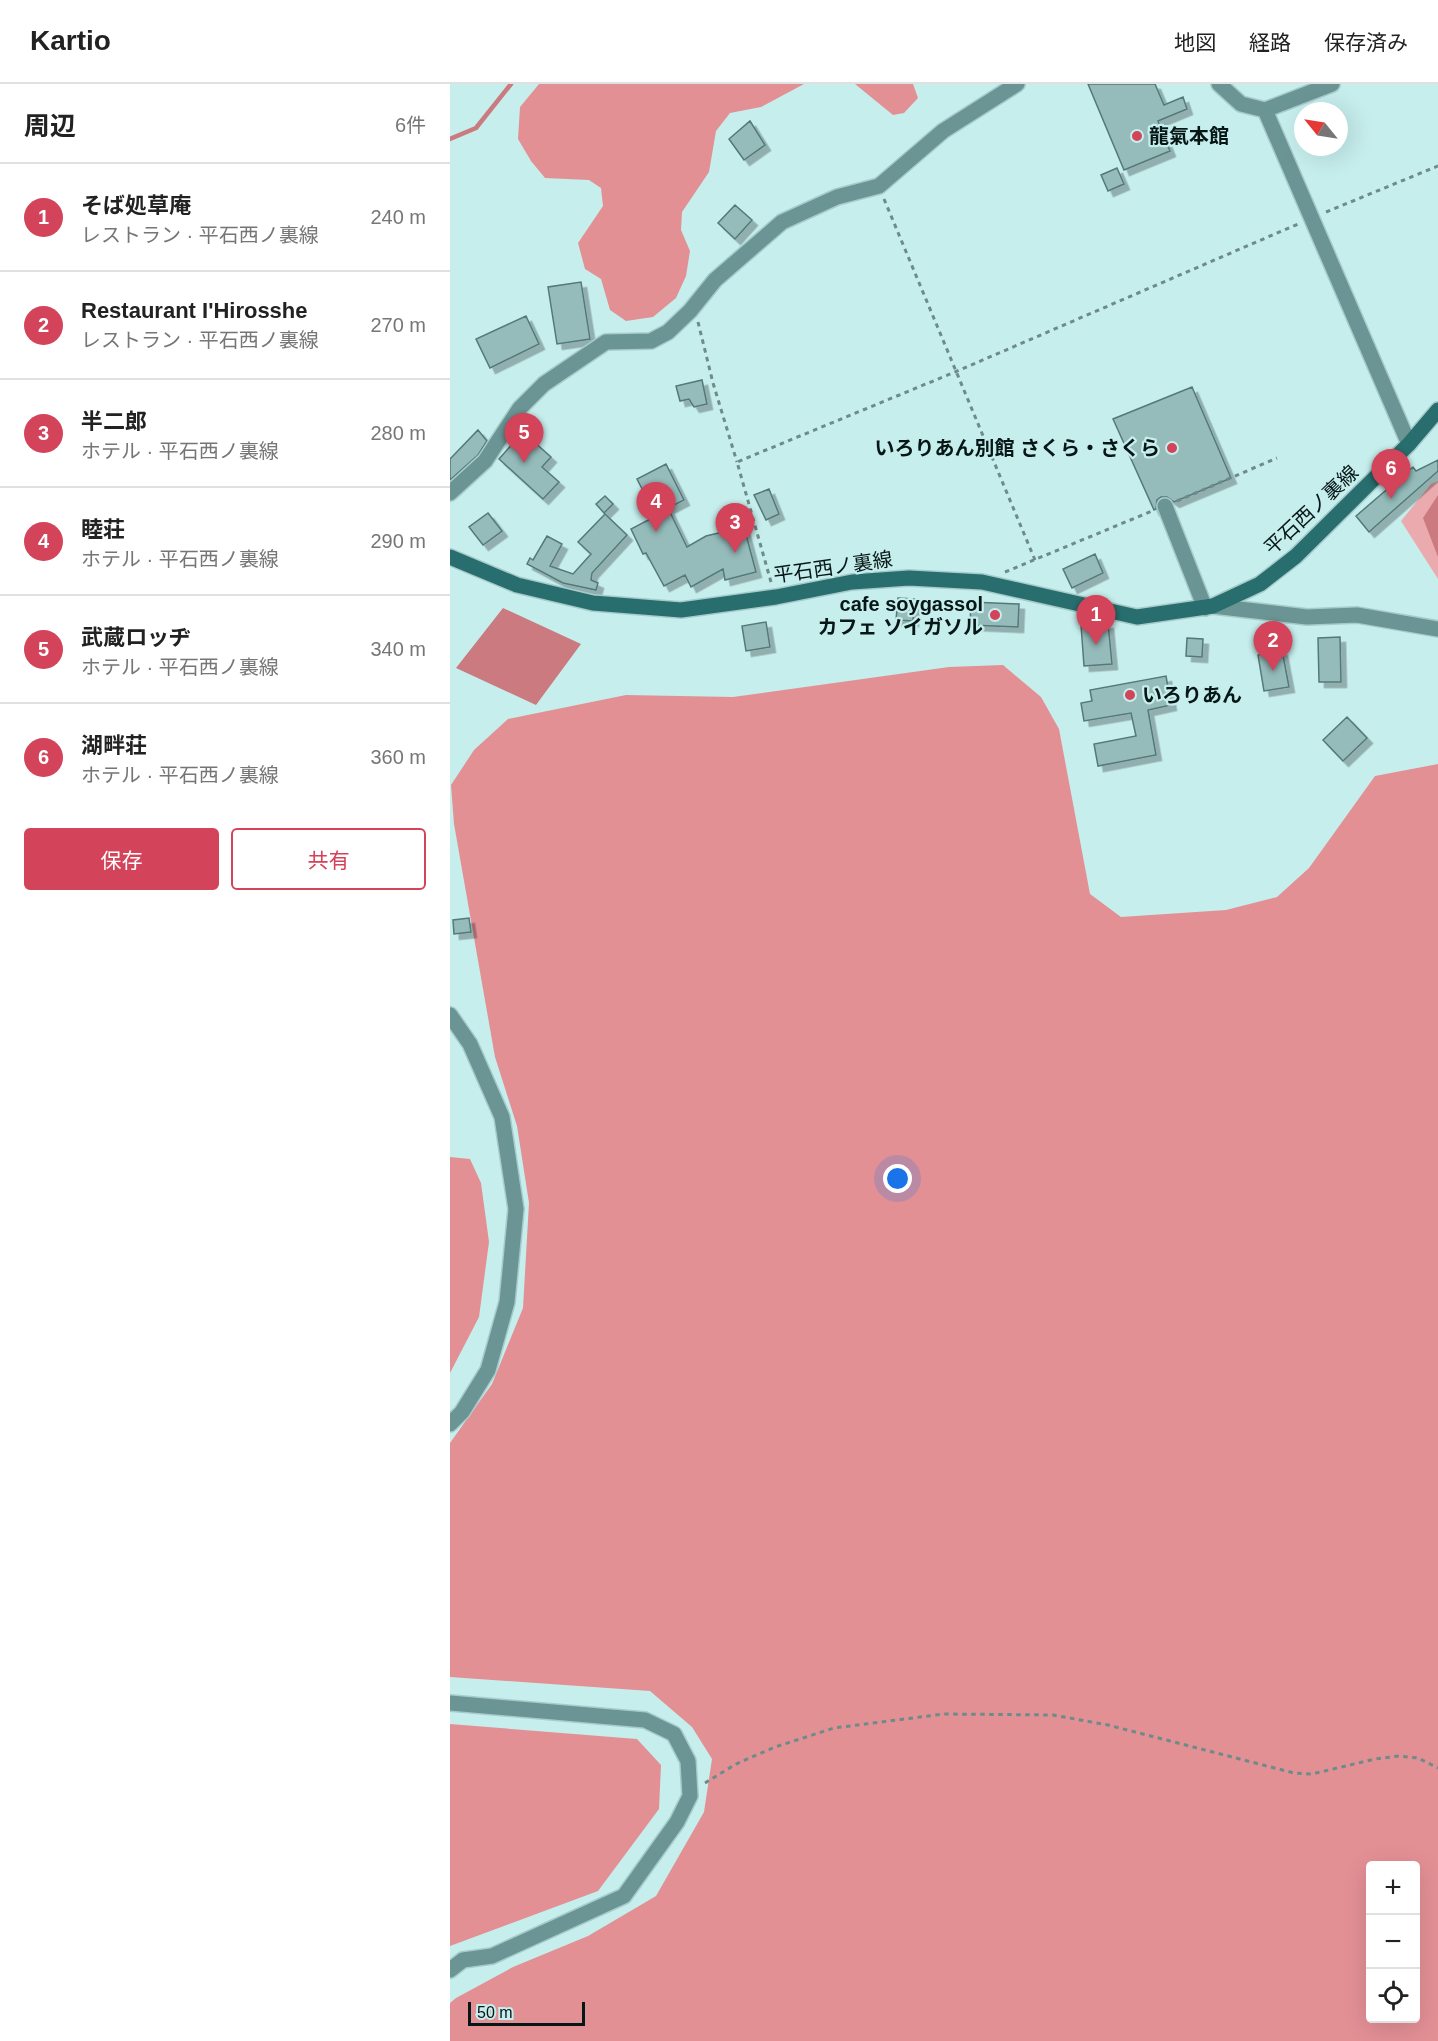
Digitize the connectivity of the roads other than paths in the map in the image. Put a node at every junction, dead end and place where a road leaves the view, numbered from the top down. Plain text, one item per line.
1 (1017, 84) edge
2 (1219, 84) edge
3 (1332, 84) edge
4 (1265, 110) junction
5 (1438, 410) edge
6 (1409, 444) junction
7 (450, 493) edge
8 (1165, 506) road end
9 (450, 557) edge
10 (1209, 607) junction
11 (1438, 629) edge
12 (450, 1015) edge
13 (450, 1424) edge
14 (450, 1702) edge
15 (450, 1970) edge

1 - 7 street
2 - 4 street
3 - 4 street
4 - 6 street
5 - 6 main road, 平石西ノ裏線
6 - 10 main road, 平石西ノ裏線
8 - 10 street
9 - 10 main road, 平石西ノ裏線
10 - 11 street
12 - 13 street
14 - 15 street

